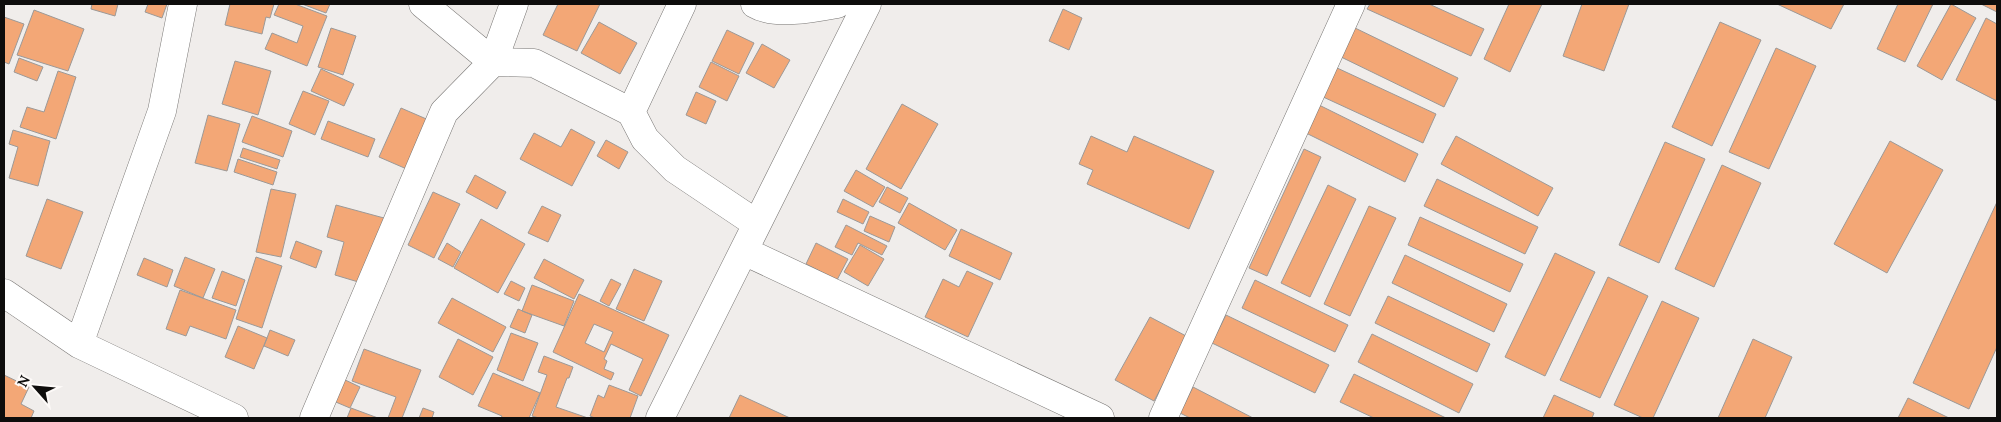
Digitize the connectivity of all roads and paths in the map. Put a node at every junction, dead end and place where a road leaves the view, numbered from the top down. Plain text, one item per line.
1 (183, 4) edge
2 (423, 4) edge
3 (514, 4) edge
4 (682, 4) edge
5 (756, 4) edge
6 (837, 4) edge
7 (867, 4) edge
8 (1351, 4) edge
9 (492, 62) junction
10 (631, 112) junction
11 (757, 224) junction
12 (744, 251) junction
13 (4, 293) edge
14 (79, 344) junction
15 (186, 408) edge
16 (663, 416) edge
17 (234, 418) edge
18 (314, 418) edge
19 (1100, 418) edge
20 (1164, 418) edge

1 - 14 street
2 - 9 street
3 - 9 street
4 - 10 street
5 - 6 street
7 - 11 street
8 - 20 street
9 - 10 street
9 - 18 street
10 - 11 street
11 - 12 street
12 - 16 street
12 - 19 street
13 - 14 street
14 - 15 street
15 - 17 street

